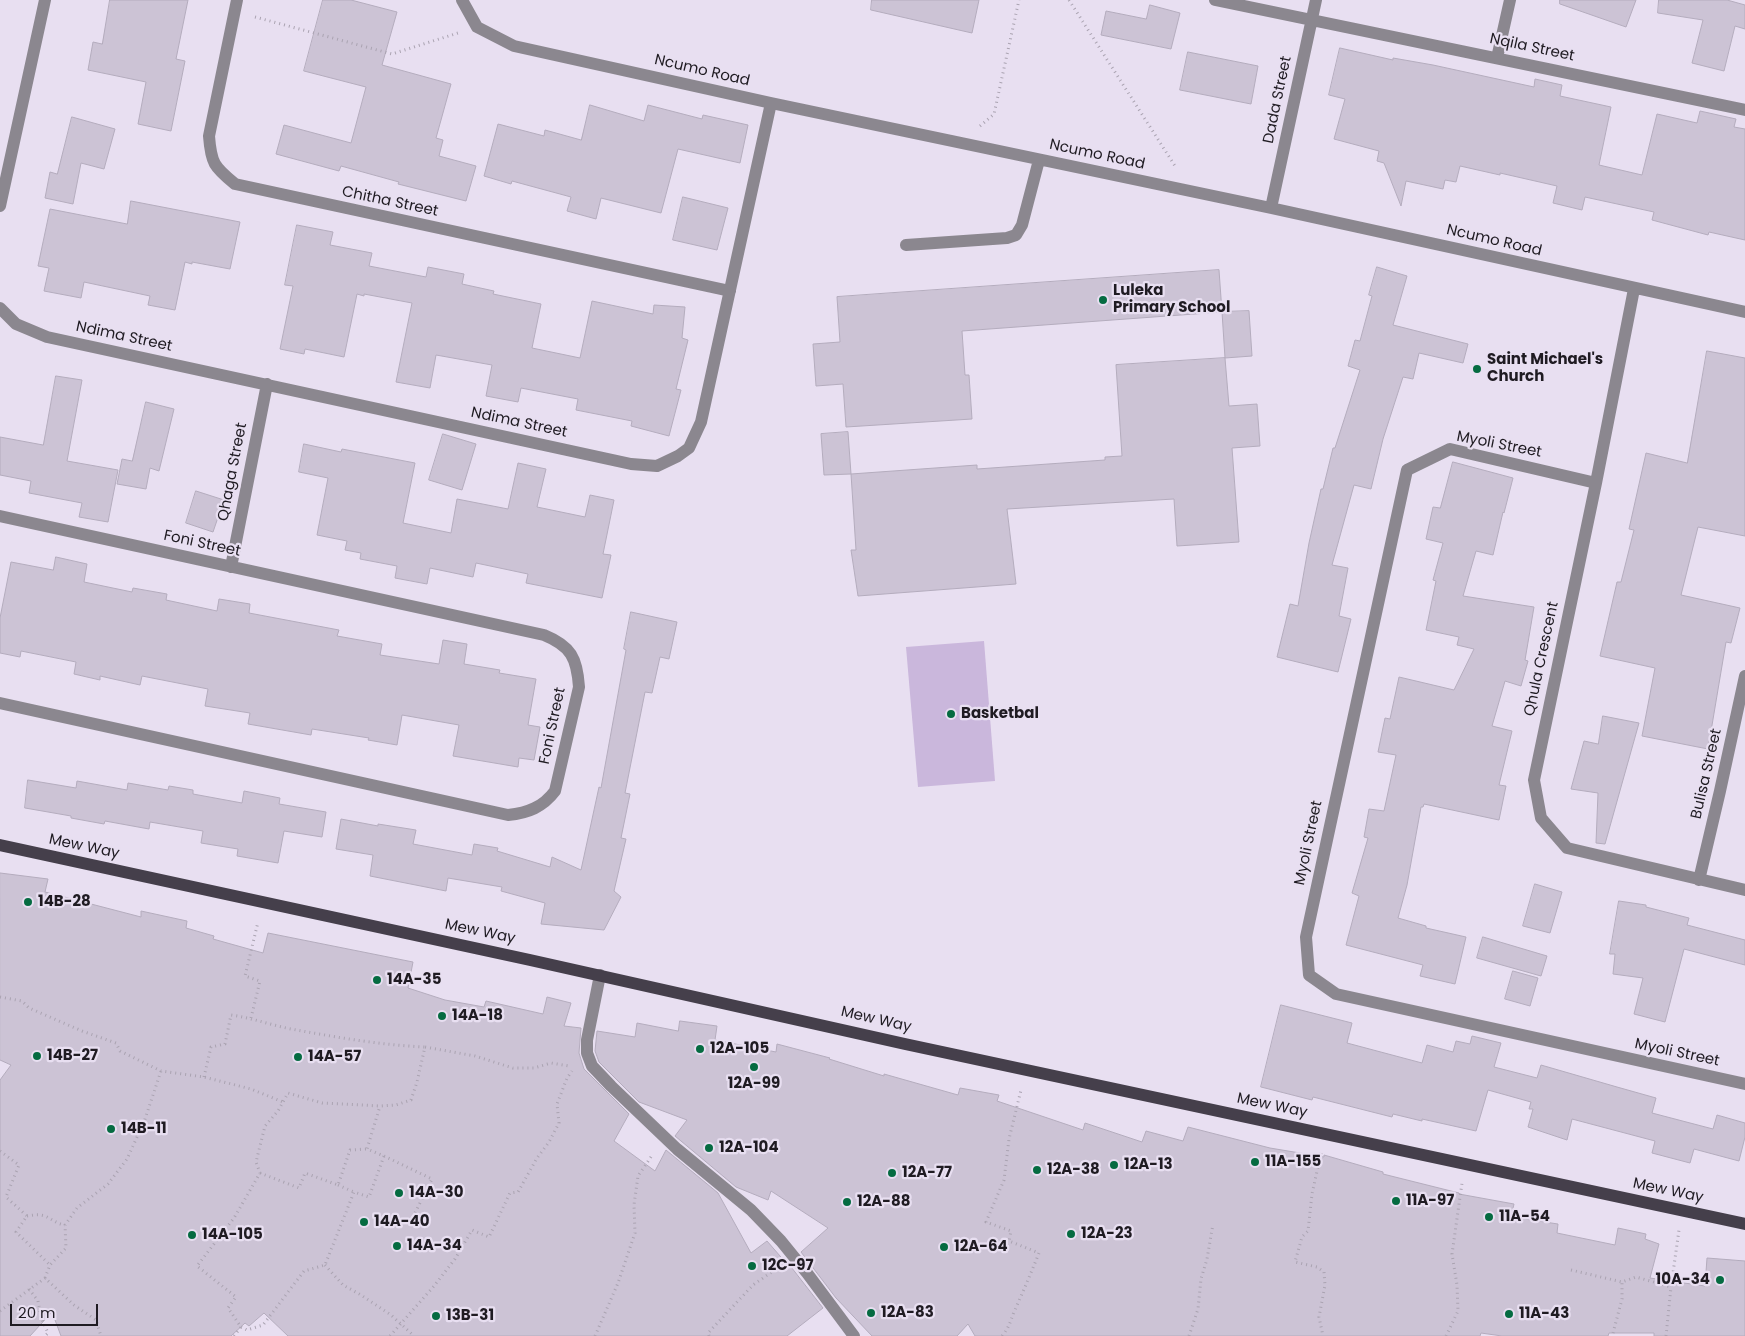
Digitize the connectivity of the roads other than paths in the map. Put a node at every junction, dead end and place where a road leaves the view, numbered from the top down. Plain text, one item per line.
1 (45, 0) edge
2 (462, 0) edge
3 (1215, 0) edge
4 (1316, 0) edge
5 (1510, 0) edge
6 (236, 4) edge
7 (1312, 20) junction
8 (1497, 58) junction
9 (771, 103) junction
10 (1745, 110) edge
11 (1039, 160) junction
12 (0, 206) edge
13 (1271, 208) junction
14 (906, 245) dead end
15 (1634, 288) junction
16 (730, 291) junction
17 (0, 308) edge
18 (1745, 312) edge
19 (267, 384) junction
20 (1596, 483) junction
21 (0, 516) edge
22 (232, 567) junction
23 (1745, 676) edge
24 (1743, 700) edge
25 (0, 703) edge
26 (0, 846) edge
27 (1699, 880) junction
28 (1745, 890) edge
29 (600, 975) junction
30 (1745, 1084) edge
31 (1745, 1224) edge
32 (854, 1336) edge

1 - 12 street
2 - 9 street, Ncumo Road
3 - 7 street, Nqila Street
4 - 7 street, Dada Street
5 - 8 street
6 - 16 street, Chitha Street
7 - 8 street, Nqila Street
7 - 13 street, Dada Street
8 - 10 street, Nqila Street
9 - 11 street, Ncumo Road
9 - 16 street, Ndima Street
11 - 13 street, Ncumo Road
11 - 14 street
13 - 15 street, Ncumo Road
15 - 18 street, Ncumo Road
15 - 20 street, Qhula Crescent
16 - 19 street, Ndima Street
17 - 19 street, Ndima Street
19 - 22 street, Qhaga Street
20 - 27 street, Qhula Crescent
20 - 30 street, Myoli Street
21 - 22 street, Foni Street
22 - 25 street, Foni Street
23 - 24 street, Bulisa Street
24 - 27 street, Bulisa Street
26 - 29 main road, Mew Way
27 - 28 street, Qhula Crescent
29 - 31 main road, Mew Way
29 - 32 street

